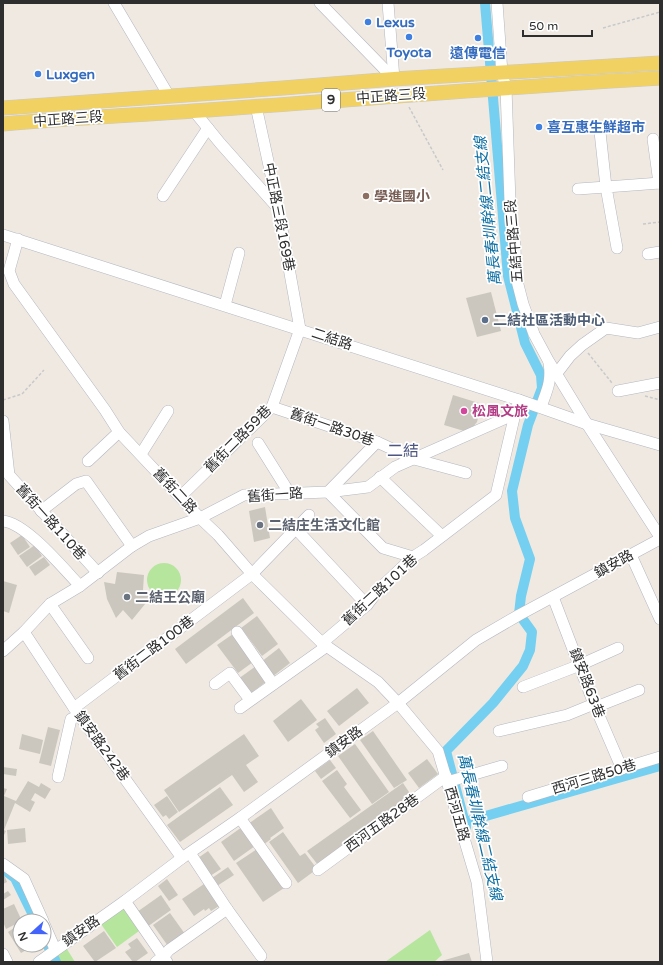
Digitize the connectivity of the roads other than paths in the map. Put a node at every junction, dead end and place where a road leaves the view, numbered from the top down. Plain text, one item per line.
1 (114, 3) edge
2 (320, 3) edge
3 (388, 3) edge
4 (497, 3) edge
5 (660, 63) edge
6 (502, 73) junction
7 (660, 78) edge
8 (394, 79) junction
9 (301, 86) junction
10 (506, 88) junction
11 (169, 96) junction
12 (303, 102) junction
13 (256, 106) junction
14 (3, 108) edge
15 (194, 111) junction
16 (3, 124) edge
17 (208, 128) junction
18 (600, 132) dead end
19 (653, 139) dead end
20 (660, 183) edge
21 (606, 187) junction
22 (578, 189) dead end
23 (163, 196) dead end
24 (278, 207) junction
25 (3, 235) edge
26 (18, 240) junction
27 (617, 248) dead end
28 (660, 252) edge
29 (239, 253) dead end
30 (648, 254) dead end
31 (225, 305) junction
32 (660, 327) edge
33 (300, 329) junction
34 (548, 360) junction
35 (557, 373) junction
36 (660, 383) edge
37 (618, 391) road end
38 (532, 404) junction
39 (272, 407) junction
40 (168, 411) dead end
41 (515, 414) junction
42 (3, 421) edge
43 (587, 424) junction
44 (119, 432) junction
45 (377, 442) junction
46 (258, 443) dead end
47 (660, 445) edge
48 (141, 454) junction
49 (414, 459) junction
50 (88, 462) dead end
51 (466, 473) dead end
52 (380, 477) junction
53 (328, 492) junction
54 (290, 494) junction
55 (181, 496) junction
56 (40, 511) junction
57 (309, 515) dead end
58 (200, 518) junction
59 (3, 521) edge
60 (296, 529) junction
61 (442, 536) junction
62 (660, 538) edge
63 (132, 546) junction
64 (631, 555) junction
65 (413, 557) junction
66 (98, 573) junction
67 (252, 574) junction
68 (80, 586) junction
69 (553, 597) junction
70 (50, 604) junction
71 (367, 605) junction
72 (660, 619) edge
73 (24, 632) junction
74 (237, 632) dead end
75 (325, 644) junction
76 (618, 648) dead end
77 (3, 651) edge
78 (88, 658) dead end
79 (580, 665) junction
80 (215, 684) dead end
81 (273, 684) junction
82 (523, 687) dead end
83 (639, 690) dead end
84 (250, 700) junction
85 (398, 703) junction
86 (595, 706) junction
87 (240, 708) dead end
88 (77, 712) junction
89 (499, 731) dead end
90 (660, 757) edge
91 (502, 766) dead end
92 (622, 769) junction
93 (58, 777) dead end
94 (447, 779) junction
95 (528, 797) dead end
96 (240, 818) junction
97 (186, 855) junction
98 (3, 864) edge
99 (318, 870) dead end
100 (286, 882) dead end
101 (125, 901) junction
102 (227, 909) junction
103 (39, 913) edge
104 (52, 942) edge
105 (55, 949) junction
106 (3, 954) edge
107 (261, 956) dead end
108 (42, 960) edge
109 (162, 960) edge
110 (7, 962) edge
111 (487, 962) edge

1 - 11 street
2 - 8 street
3 - 8 street
4 - 6 street, 五結中路三段
5 - 6 main road, 中正路三段 / 9
6 - 8 main road, 中正路三段 / 9
6 - 10 street, 五結中路三段
7 - 10 main road, 中正路三段 / 9
8 - 9 main road, 中正路三段 / 9
9 - 11 main road, 中正路三段 / 9
9 - 12 main road
10 - 12 main road, 中正路三段 / 9
10 - 34 street, 五結中路三段
11 - 14 main road, 中正路三段 / 9
12 - 13 main road, 中正路三段 / 9
13 - 15 main road, 中正路三段 / 9
13 - 24 street, 中正路三段169巷
15 - 16 main road, 中正路三段 / 9
15 - 17 street
17 - 23 street
17 - 24 street
18 - 21 street
19 - 20 street
20 - 21 street
21 - 22 street
21 - 27 street
24 - 33 street, 中正路三段169巷
25 - 26 street, 二結路
26 - 31 street, 二結路
26 - 44 street, 舊街二路
28 - 30 street
29 - 31 street
31 - 33 street, 二結路
32 - 35 street
33 - 38 street, 二結路
33 - 39 street, 舊街二路59巷
34 - 35 street, 五結中路三段
34 - 38 street
35 - 43 street, 五結中路三段
36 - 37 street
38 - 41 street
38 - 43 street, 二結路
39 - 45 street, 舊街一路30巷
39 - 55 street, 舊街二路59巷
40 - 48 street
41 - 49 street, 舊街一路
41 - 61 street, 舊街二路101巷
42 - 56 street, 舊街一路110巷
43 - 47 street, 二結路
43 - 62 street, 五結中路三段
44 - 48 street, 舊街二路
44 - 50 street
45 - 49 street, 舊街一路30巷
45 - 53 street
46 - 54 street
48 - 55 street, 舊街二路
49 - 51 street, 舊街一路30巷
49 - 52 street, 舊街一路
52 - 53 street, 舊街一路
52 - 61 street
53 - 54 street, 舊街一路
53 - 65 street
54 - 58 street, 舊街一路
55 - 58 street, 舊街二路
56 - 63 street
56 - 66 street, 舊街一路110巷
57 - 60 street, 舊街二路100巷
58 - 63 street, 舊街一路
58 - 67 street, 舊街二路
59 - 68 street
60 - 67 street, 舊街二路100巷
60 - 71 street
61 - 65 street, 舊街二路101巷
62 - 64 street, 鎮安路
63 - 66 street, 舊街一路
64 - 69 street, 鎮安路
64 - 72 street
65 - 71 street, 舊街二路101巷
66 - 68 street, 舊街一路
67 - 75 street, 舊街二路
67 - 88 street, 舊街二路100巷
68 - 70 street, 舊街一路
69 - 79 street, 鎮安路63巷
69 - 85 street, 鎮安路
70 - 73 street, 舊街一路
70 - 78 street
71 - 75 street, 舊街二路101巷
73 - 77 street, 舊街一路
73 - 88 street, 鎮安路242巷
74 - 81 street
75 - 81 street, 舊街二路101巷
75 - 85 street, 舊街二路
76 - 79 street
79 - 82 street
79 - 86 street, 鎮安路63巷
80 - 84 street
81 - 84 street, 舊街二路101巷
83 - 86 street
84 - 87 street, 舊街二路101巷
85 - 94 street, 西河五路
85 - 96 street, 鎮安路
86 - 89 street
86 - 92 street, 鎮安路63巷
88 - 93 street, 舊街二路100巷
88 - 97 street, 鎮安路242巷
90 - 92 street, 西河三路50巷
91 - 94 street, 西河五路28巷
92 - 95 street, 西河三路50巷
94 - 99 street, 西河五路28巷
94 - 111 street, 西河五路
96 - 97 street, 鎮安路
96 - 100 street
97 - 101 street, 鎮安路
97 - 102 street, 鎮安路242巷
98 - 103 street
101 - 105 street, 鎮安路
101 - 109 street
102 - 107 street, 鎮安路242巷
102 - 109 street
104 - 105 street
105 - 108 street, 鎮安路
106 - 110 street

